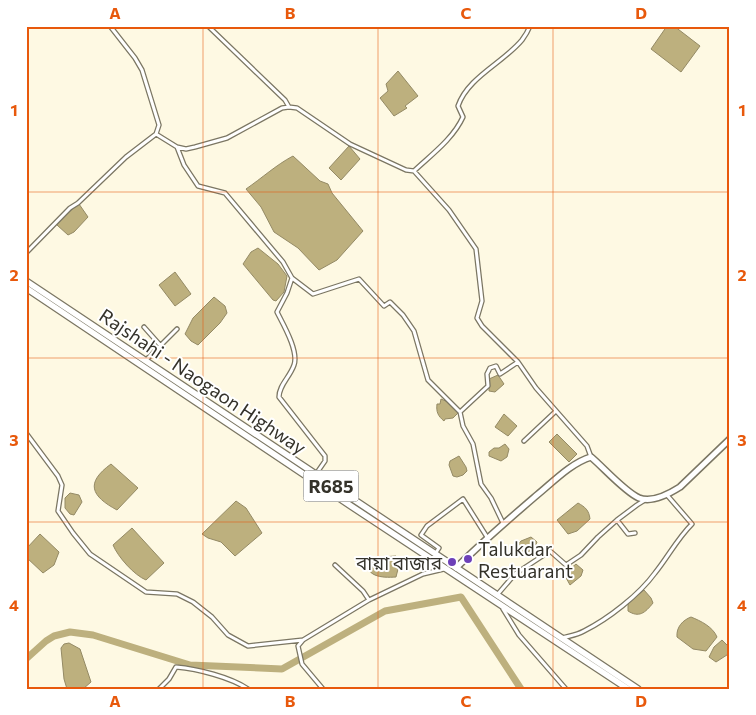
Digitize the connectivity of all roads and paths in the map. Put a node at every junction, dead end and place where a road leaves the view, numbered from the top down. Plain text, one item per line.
1 (110, 26) edge
2 (208, 26) edge
3 (530, 26) edge
4 (289, 107) junction
5 (156, 134) junction
6 (177, 147) junction
7 (414, 171) junction
8 (26, 253) edge
9 (292, 278) junction
10 (26, 281) edge
11 (26, 288) edge
12 (36, 291) junction
13 (144, 327) dead end
14 (177, 329) dead end
15 (160, 345) junction
16 (145, 361) junction
17 (518, 362) junction
18 (556, 411) junction
19 (460, 412) junction
20 (27, 435) edge
21 (730, 439) edge
22 (524, 441) dead end
23 (591, 457) junction
24 (315, 475) junction
25 (666, 495) junction
26 (648, 499) junction
27 (617, 520) junction
28 (504, 523) junction
29 (634, 533) dead end
30 (487, 537) junction
31 (408, 539) junction
32 (435, 554) junction
33 (335, 565) dead end
34 (447, 568) junction
35 (456, 568) junction
36 (497, 595) junction
37 (368, 600) junction
38 (500, 604) junction
39 (513, 609) junction
40 (561, 638) junction
41 (303, 640) junction
42 (636, 688) edge
43 (159, 689) edge
44 (248, 689) edge
45 (323, 689) edge
46 (566, 689) edge
47 (628, 689) edge

1 - 5 street
2 - 4 street
3 - 7 street
4 - 6 street
4 - 7 street
5 - 6 street
5 - 8 street
6 - 9 street
7 - 17 street
9 - 19 street
9 - 24 street
10 - 12 main road, Rajshahi - Naogaon Highway / R685
11 - 12 main road, Rajshahi - Naogaon Highway / R685
12 - 16 main road, Rajshahi - Naogaon Highway / R685
12 - 31 main road, Rajshahi - Naogaon Highway / R685
13 - 15 street
14 - 15 street
15 - 16 street
16 - 24 main road, Rajshahi - Naogaon Highway / R685
17 - 18 street
17 - 19 street
18 - 22 street
18 - 23 street
19 - 28 street
20 - 41 street
21 - 25 main road
23 - 26 main road
23 - 28 main road
24 - 31 main road, Rajshahi - Naogaon Highway / R685
25 - 26 main road
25 - 40 street
26 - 27 street
27 - 29 street
27 - 36 street
28 - 30 main road
30 - 32 street
30 - 35 main road
31 - 32 main road, Rajshahi - Naogaon Highway / R685
31 - 34 main road, Rajshahi - Naogaon Highway / R685
32 - 35 main road, Rajshahi - Naogaon Highway / R685
33 - 37 street
34 - 37 street
34 - 38 main road, Rajshahi - Naogaon Highway / R685
35 - 36 main road, Rajshahi - Naogaon Highway / R685
36 - 39 main road, Rajshahi - Naogaon Highway / R685
37 - 41 street
38 - 39 main road, Rajshahi - Naogaon Highway / R685
38 - 46 street
39 - 40 main road, Rajshahi - Naogaon Highway / R685
39 - 47 main road, Rajshahi - Naogaon Highway / R685
40 - 42 main road, Rajshahi - Naogaon Highway / R685
41 - 45 street
43 - 44 street

